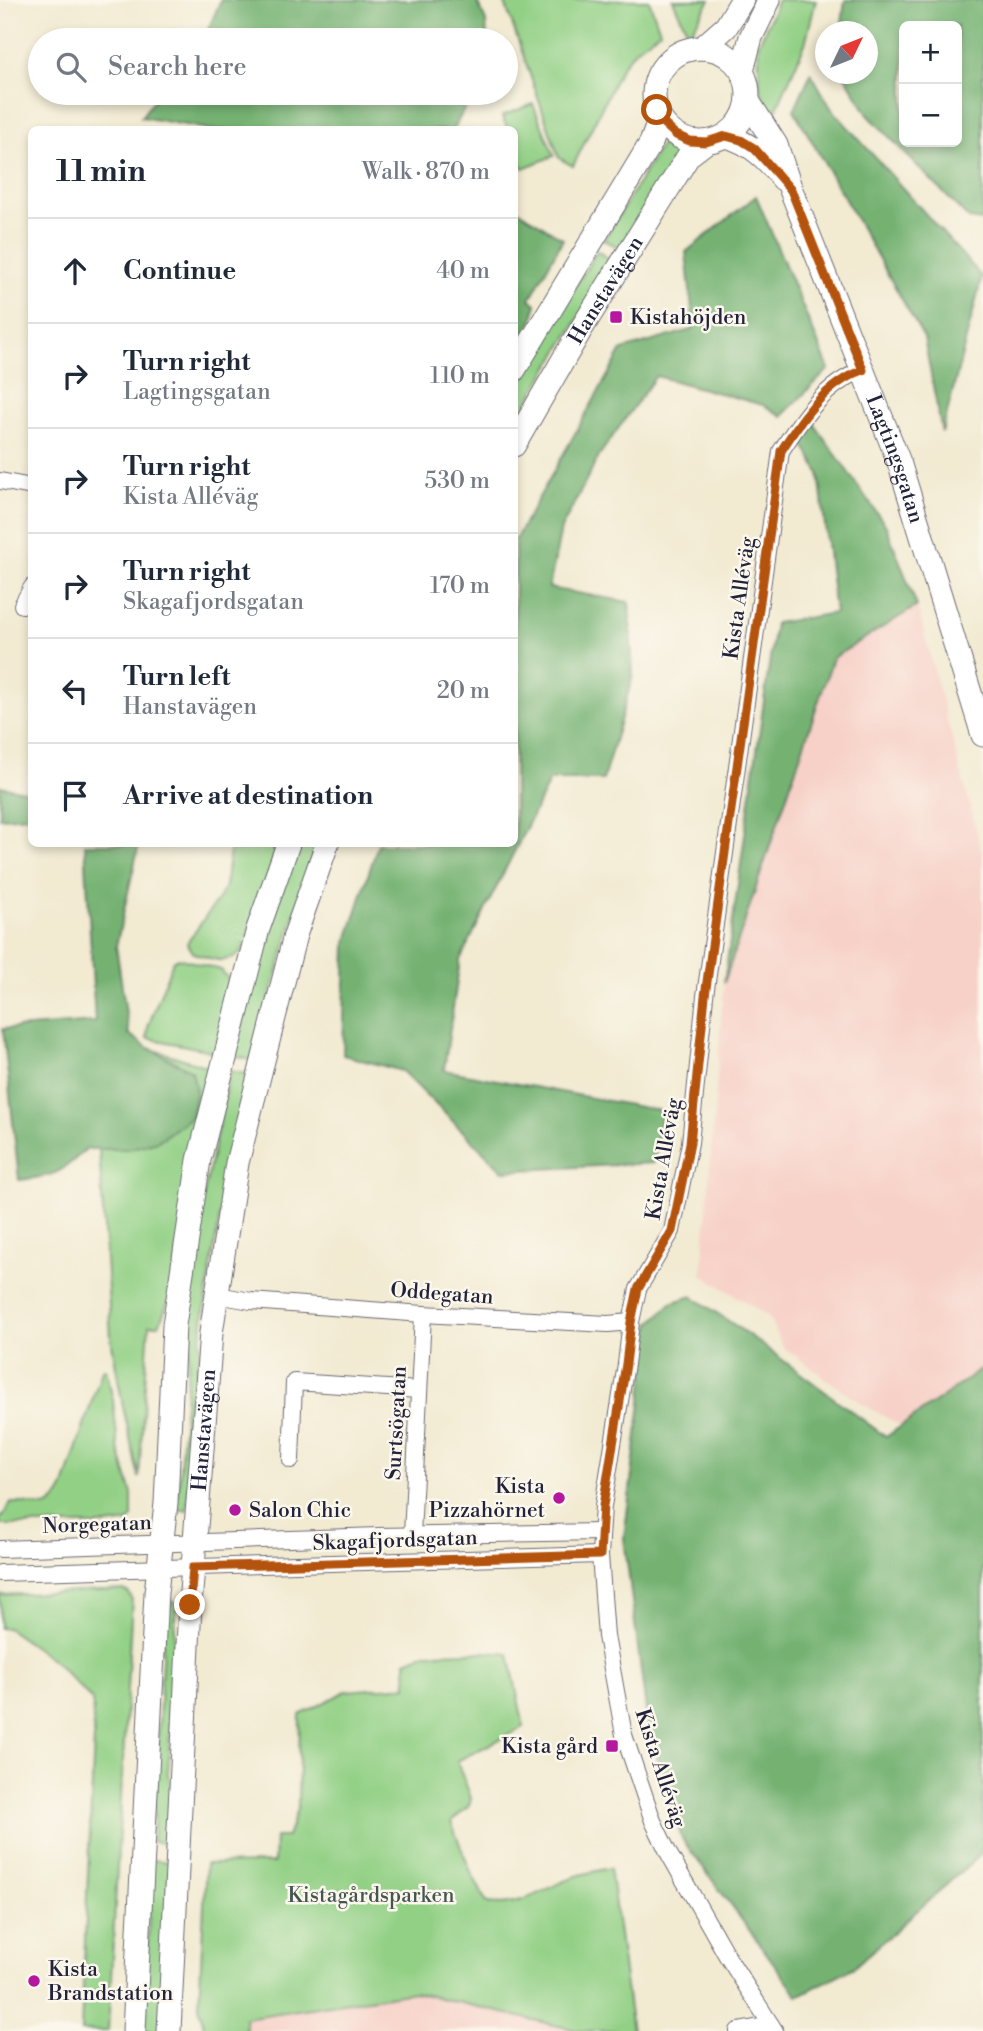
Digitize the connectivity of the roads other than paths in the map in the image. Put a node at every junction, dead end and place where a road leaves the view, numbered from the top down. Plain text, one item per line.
1 (742, 0) edge
2 (769, 0) edge
3 (702, 48) junction
4 (742, 71) junction
5 (748, 101) junction
6 (657, 110) junction
7 (716, 139) junction
8 (791, 190) junction
9 (518, 363) edge
10 (863, 370) junction
11 (518, 438) edge
12 (0, 481) edge
13 (28, 486) edge
14 (28, 595) edge
15 (22, 606) dead end
16 (983, 735) edge
17 (287, 847) edge
18 (326, 847) edge
19 (217, 1295) junction
20 (423, 1314) junction
21 (631, 1322) junction
22 (419, 1390) junction
23 (290, 1460) dead end
24 (600, 1532) junction
25 (412, 1535) junction
26 (195, 1542) junction
27 (162, 1543) junction
28 (0, 1549) edge
29 (600, 1555) junction
30 (193, 1567) junction
31 (159, 1568) junction
32 (0, 1573) edge
33 (144, 1851) junction
34 (178, 1853) junction
35 (773, 2028) edge
36 (134, 2031) edge
37 (171, 2031) edge
38 (738, 2031) edge

1 - 3 main road
2 - 4 main road
3 - 4 main road
3 - 6 main road
4 - 5 main road
5 - 7 main road
5 - 8 main road, Lagtingsgatan
6 - 7 main road
6 - 9 main road, Hanstavägen
7 - 8 main road, Lagtingsgatan
7 - 11 main road, Hanstavägen
8 - 10 main road, Lagtingsgatan
10 - 16 main road, Lagtingsgatan
10 - 21 street, Kista Alléväg
12 - 13 street
14 - 15 street
17 - 27 main road, Hanstavägen
18 - 19 main road, Hanstavägen
19 - 20 street, Oddegatan
19 - 26 main road, Hanstavägen
20 - 21 street, Oddegatan
20 - 22 street, Surtsögatan
21 - 24 street, Kista Alléväg
22 - 23 street
22 - 25 street, Surtsögatan
24 - 25 street, Skagafjordsgatan
24 - 29 street, Kista Alléväg
25 - 26 street, Skagafjordsgatan
26 - 27 street, Norgegatan
26 - 30 main road, Hanstavägen
27 - 28 street, Norgegatan
27 - 31 main road, Hanstavägen
29 - 30 street, Skagafjordsgatan
29 - 35 street, Kista Alléväg
30 - 31 street
30 - 34 main road, Hanstavägen
31 - 32 street
31 - 33 main road, Hanstavägen
33 - 34 main road
33 - 36 main road, Hanstavägen
34 - 37 main road, Hanstavägen
35 - 38 street

